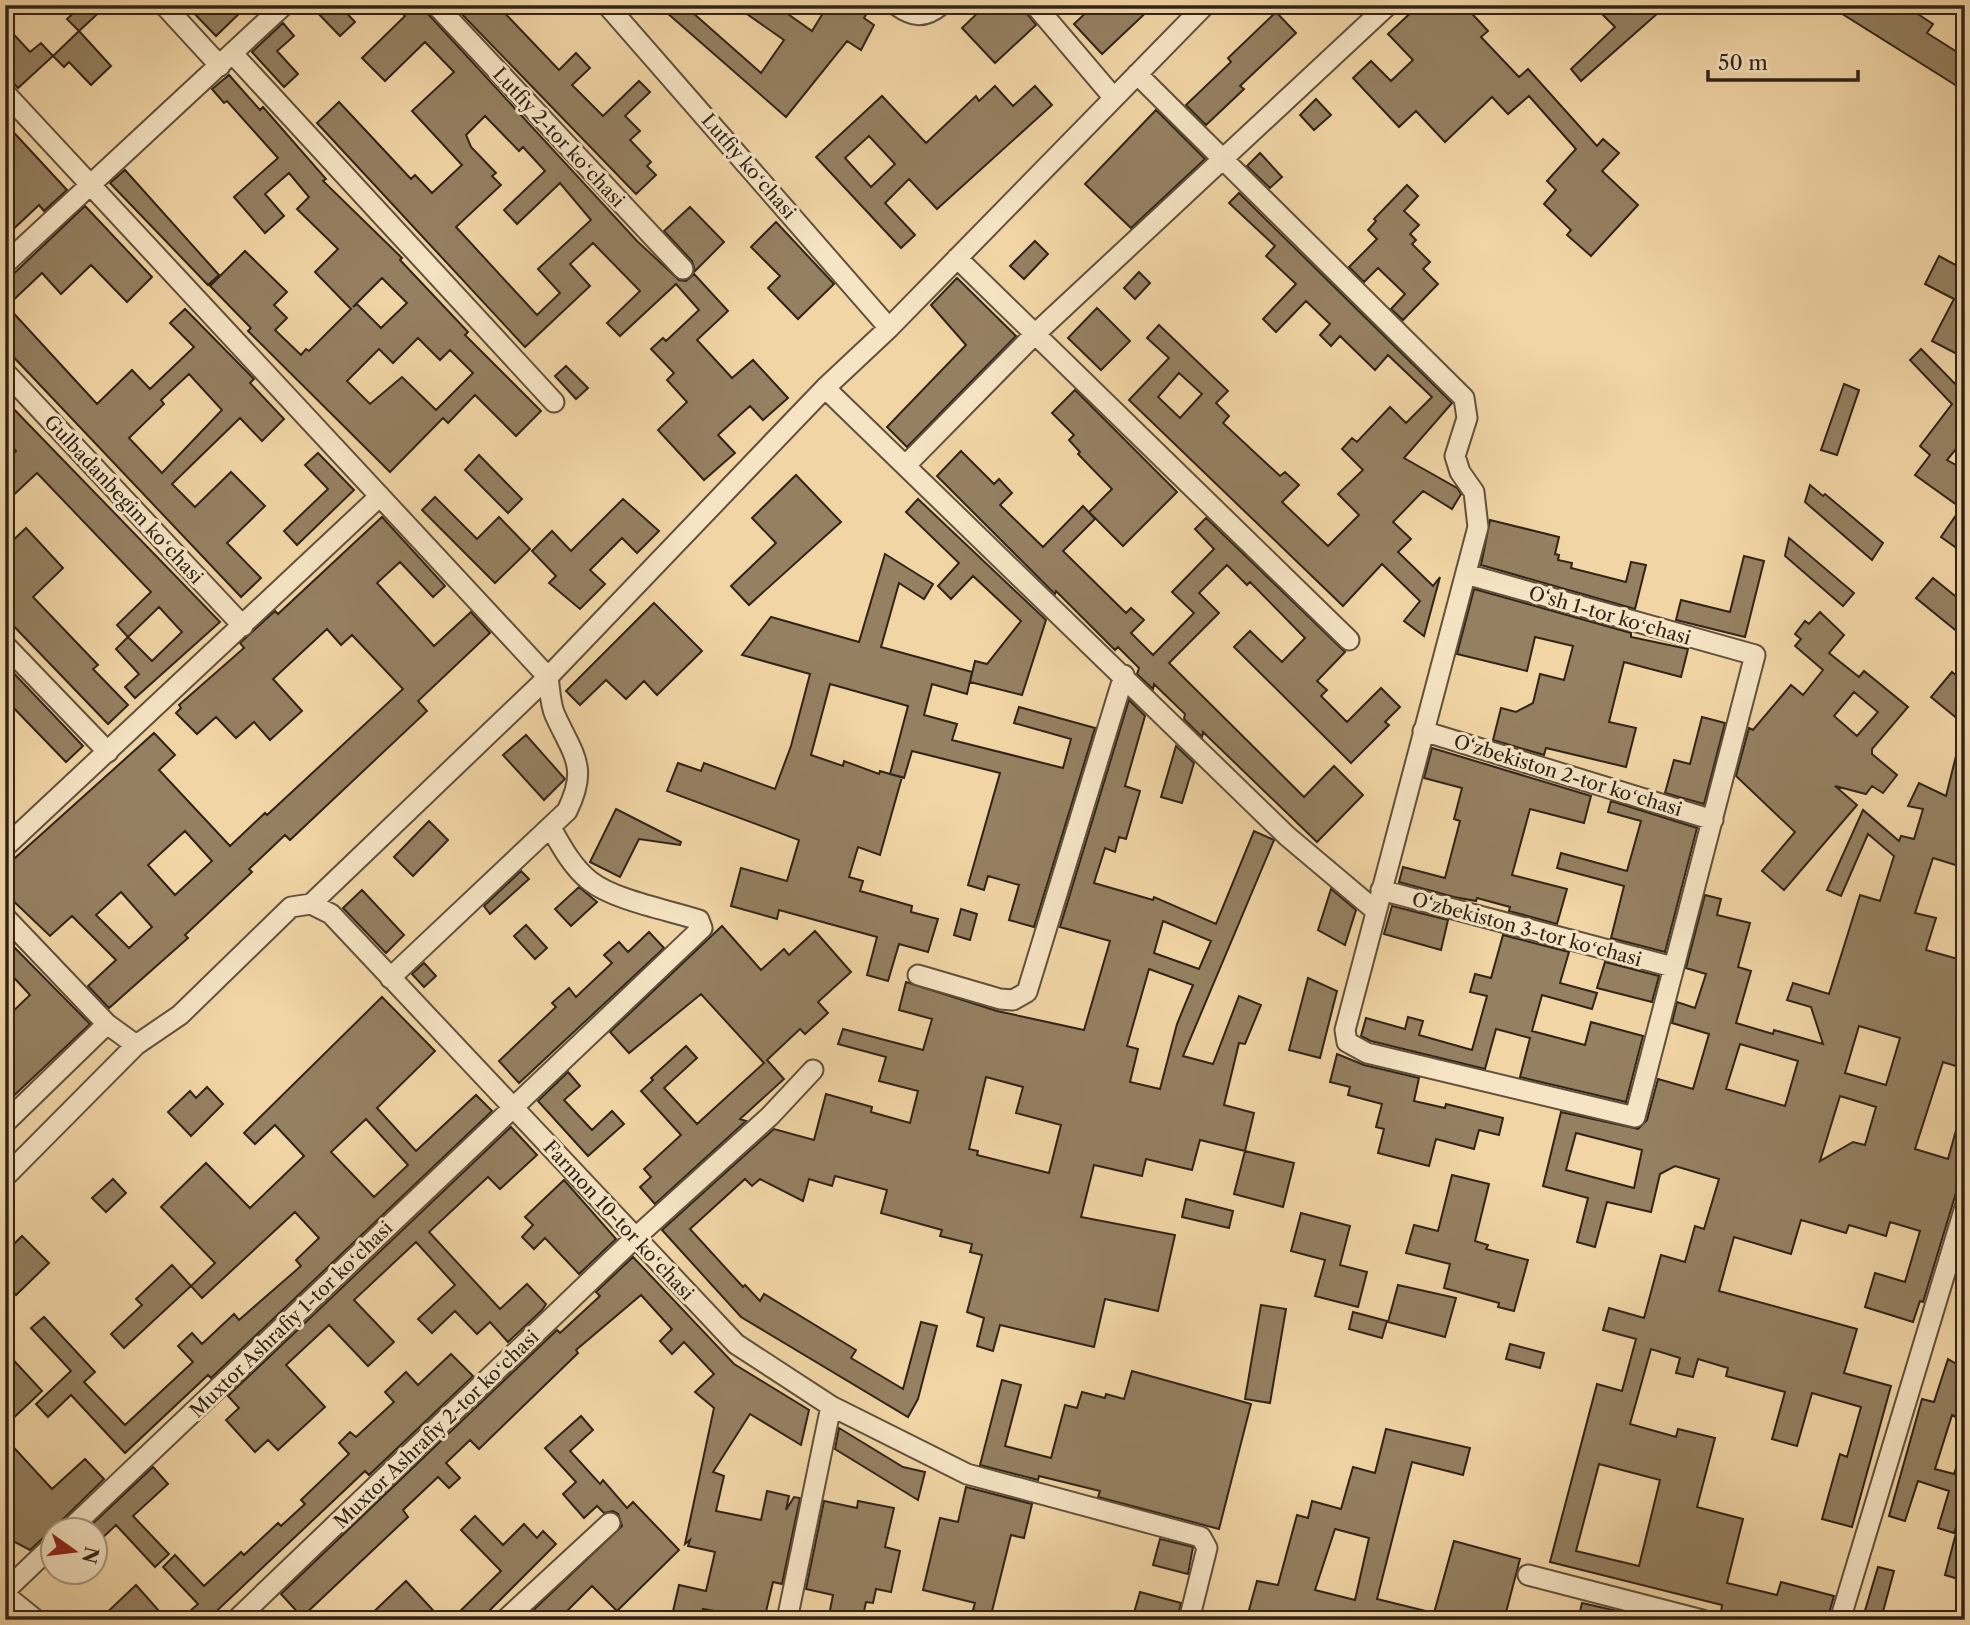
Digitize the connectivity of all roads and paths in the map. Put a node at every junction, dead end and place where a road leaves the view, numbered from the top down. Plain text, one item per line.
1 (164, 5) edge
2 (284, 5) edge
3 (436, 5) edge
4 (607, 5) edge
5 (896, 5) edge
6 (941, 5) edge
7 (1035, 5) edge
8 (1205, 5) edge
9 (1388, 5) edge
10 (226, 60) junction
11 (1137, 75) junction
12 (5, 93) edge
13 (1114, 98) junction
14 (1223, 157) junction
15 (92, 184) junction
16 (957, 258) junction
17 (5, 264) edge
18 (682, 270) dead end
19 (889, 328) junction
20 (1034, 335) junction
21 (5, 372) edge
22 (825, 388) junction
23 (554, 402) dead end
24 (906, 465) junction
25 (380, 496) junction
26 (1466, 575) junction
27 (243, 625) junction
28 (1349, 640) dead end
29 (5, 645) edge
30 (1124, 675) junction
31 (548, 677) junction
32 (1423, 731) junction
33 (108, 752) junction
34 (1713, 820) junction
35 (551, 828) junction
36 (5, 848) edge
37 (1381, 890) junction
38 (310, 904) junction
39 (1376, 911) junction
40 (5, 917) edge
41 (1673, 967) junction
42 (918, 975) dead end
43 (390, 978) junction
44 (107, 1024) junction
45 (136, 1045) junction
46 (813, 1070) dead end
47 (513, 1108) junction
48 (5, 1123) edge
49 (5, 1177) edge
50 (1965, 1207) edge
51 (636, 1237) junction
52 (831, 1406) junction
53 (85, 1516) edge
54 (610, 1523) dead end
55 (38, 1560) edge
56 (1528, 1575) dead end
57 (5, 1593) edge
58 (36, 1620) edge
59 (236, 1620) edge
60 (505, 1620) edge
61 (786, 1620) edge
62 (1189, 1620) edge
63 (1702, 1620) edge
64 (1840, 1620) edge

1 - 10 street
2 - 10 street
3 - 18 street, Lutfiy 2-tor koʻchasi
4 - 19 street, Lutfiy koʻchasi
5 - 6 street
7 - 13 street
8 - 11 street
9 - 14 street
10 - 15 street
10 - 23 street
11 - 13 street
11 - 14 street
12 - 15 street
13 - 16 street
14 - 20 street
14 - 26 street
15 - 17 street
15 - 25 street
16 - 19 street
16 - 20 street
19 - 22 street
20 - 24 street
20 - 28 street
21 - 27 street, Gulbadanbegim koʻchasi
22 - 24 street
22 - 31 street
24 - 30 street
25 - 27 street
25 - 31 street
26 - 32 street
26 - 34 street, O‘sh 1-tor koʻchasi
27 - 33 street
29 - 33 street
30 - 39 street
30 - 42 street
31 - 35 street
31 - 38 street
32 - 34 street, O‘zbekiston 2-tor koʻchasi
32 - 37 street
33 - 36 street
34 - 41 street
35 - 43 street
35 - 47 street, Muxtor Ashrafiy 1-tor koʻchasi
37 - 39 street
37 - 41 street, O‘zbekiston 3-tor koʻchasi
38 - 43 street, Farmon 10-tor koʻchasi
38 - 45 street
39 - 41 street
40 - 44 street
43 - 47 street, Farmon 10-tor koʻchasi
44 - 45 street
44 - 48 street
45 - 49 street
46 - 51 street, Muxtor Ashrafiy 2-tor koʻchasi
47 - 51 street, Farmon 10-tor koʻchasi
47 - 53 street, Muxtor Ashrafiy 1-tor koʻchasi
50 - 64 street
51 - 52 street, Farmon 10-tor koʻchasi
51 - 59 street, Muxtor Ashrafiy 2-tor koʻchasi
52 - 61 street
52 - 62 street, Farmon 10-tor koʻchasi
54 - 60 street
55 - 57 street
56 - 63 street
57 - 58 street

